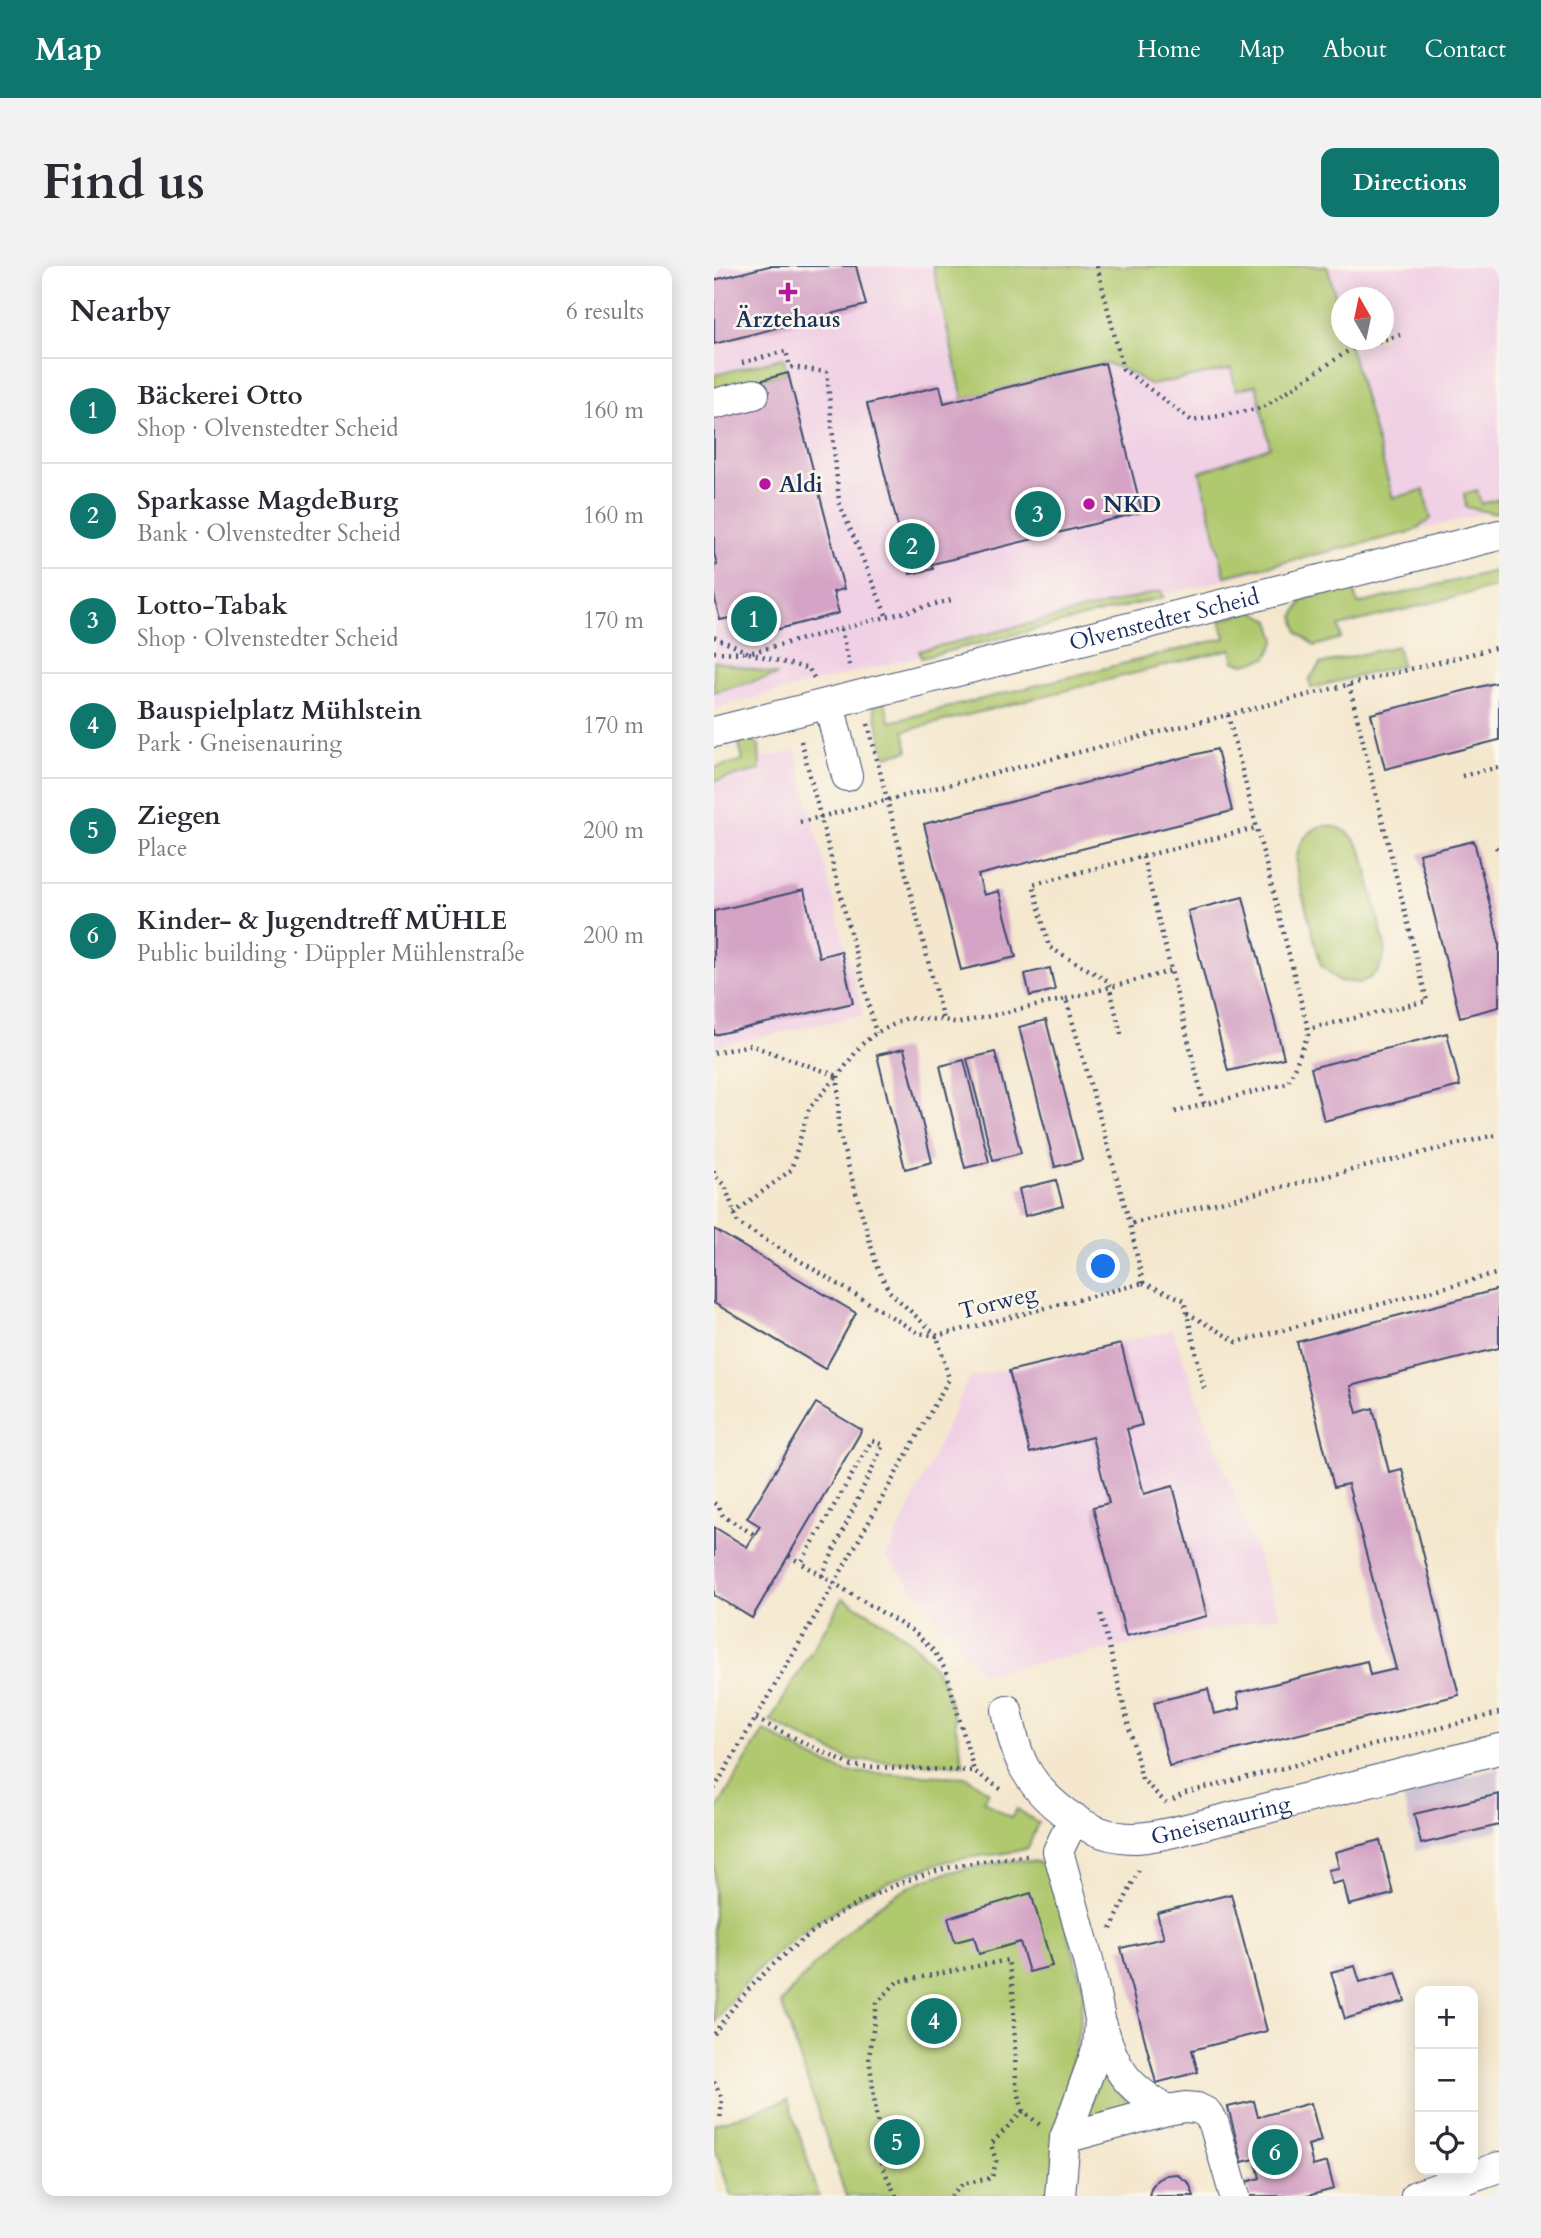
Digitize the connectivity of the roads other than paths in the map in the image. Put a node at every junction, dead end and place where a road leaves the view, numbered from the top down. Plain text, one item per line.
1 (754, 394) dead end
2 (714, 404) edge
3 (1499, 535) edge
4 (829, 704) junction
5 (714, 732) edge
6 (847, 776) dead end
7 (1007, 1710) dead end
8 (1499, 1749) edge
9 (1074, 1818) junction
10 (1100, 2019) junction
11 (1167, 2110) junction
12 (1065, 2138) junction
13 (1499, 2167) edge
14 (1060, 2196) edge
15 (1235, 2196) edge
16 (1416, 2196) edge

1 - 2 street
3 - 4 street, Olvenstedter Scheid
4 - 5 street, Olvenstedter Scheid
4 - 6 street
7 - 9 street, Gneisenauring
8 - 9 street, Gneisenauring
9 - 10 street
10 - 11 street
10 - 12 street
11 - 12 street
11 - 15 street
12 - 14 street
13 - 16 street

